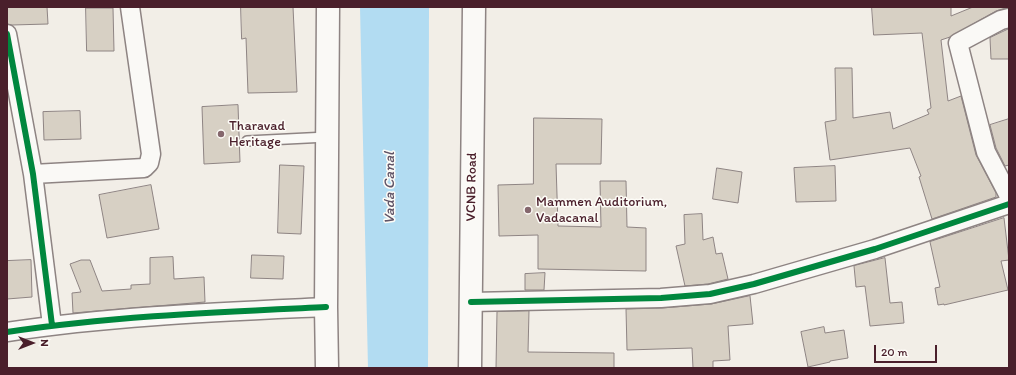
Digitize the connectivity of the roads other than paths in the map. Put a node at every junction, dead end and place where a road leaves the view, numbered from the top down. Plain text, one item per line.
1 (130, 7) edge
2 (328, 7) edge
3 (474, 7) edge
4 (1009, 18) edge
5 (7, 34) edge
6 (327, 137) junction
7 (248, 141) dead end
8 (33, 174) junction
9 (1009, 196) edge
10 (1009, 204) edge
11 (471, 302) junction
12 (326, 307) junction
13 (52, 325) junction
14 (7, 332) edge
15 (327, 368) edge
16 (470, 368) edge

1 - 8 street
2 - 6 main road
3 - 11 main road, VCNB Road
4 - 9 street
5 - 8 street
6 - 7 lane
6 - 12 main road
8 - 13 street
10 - 11 street
11 - 16 main road, VCNB Road
12 - 13 street
12 - 15 main road
13 - 14 street

